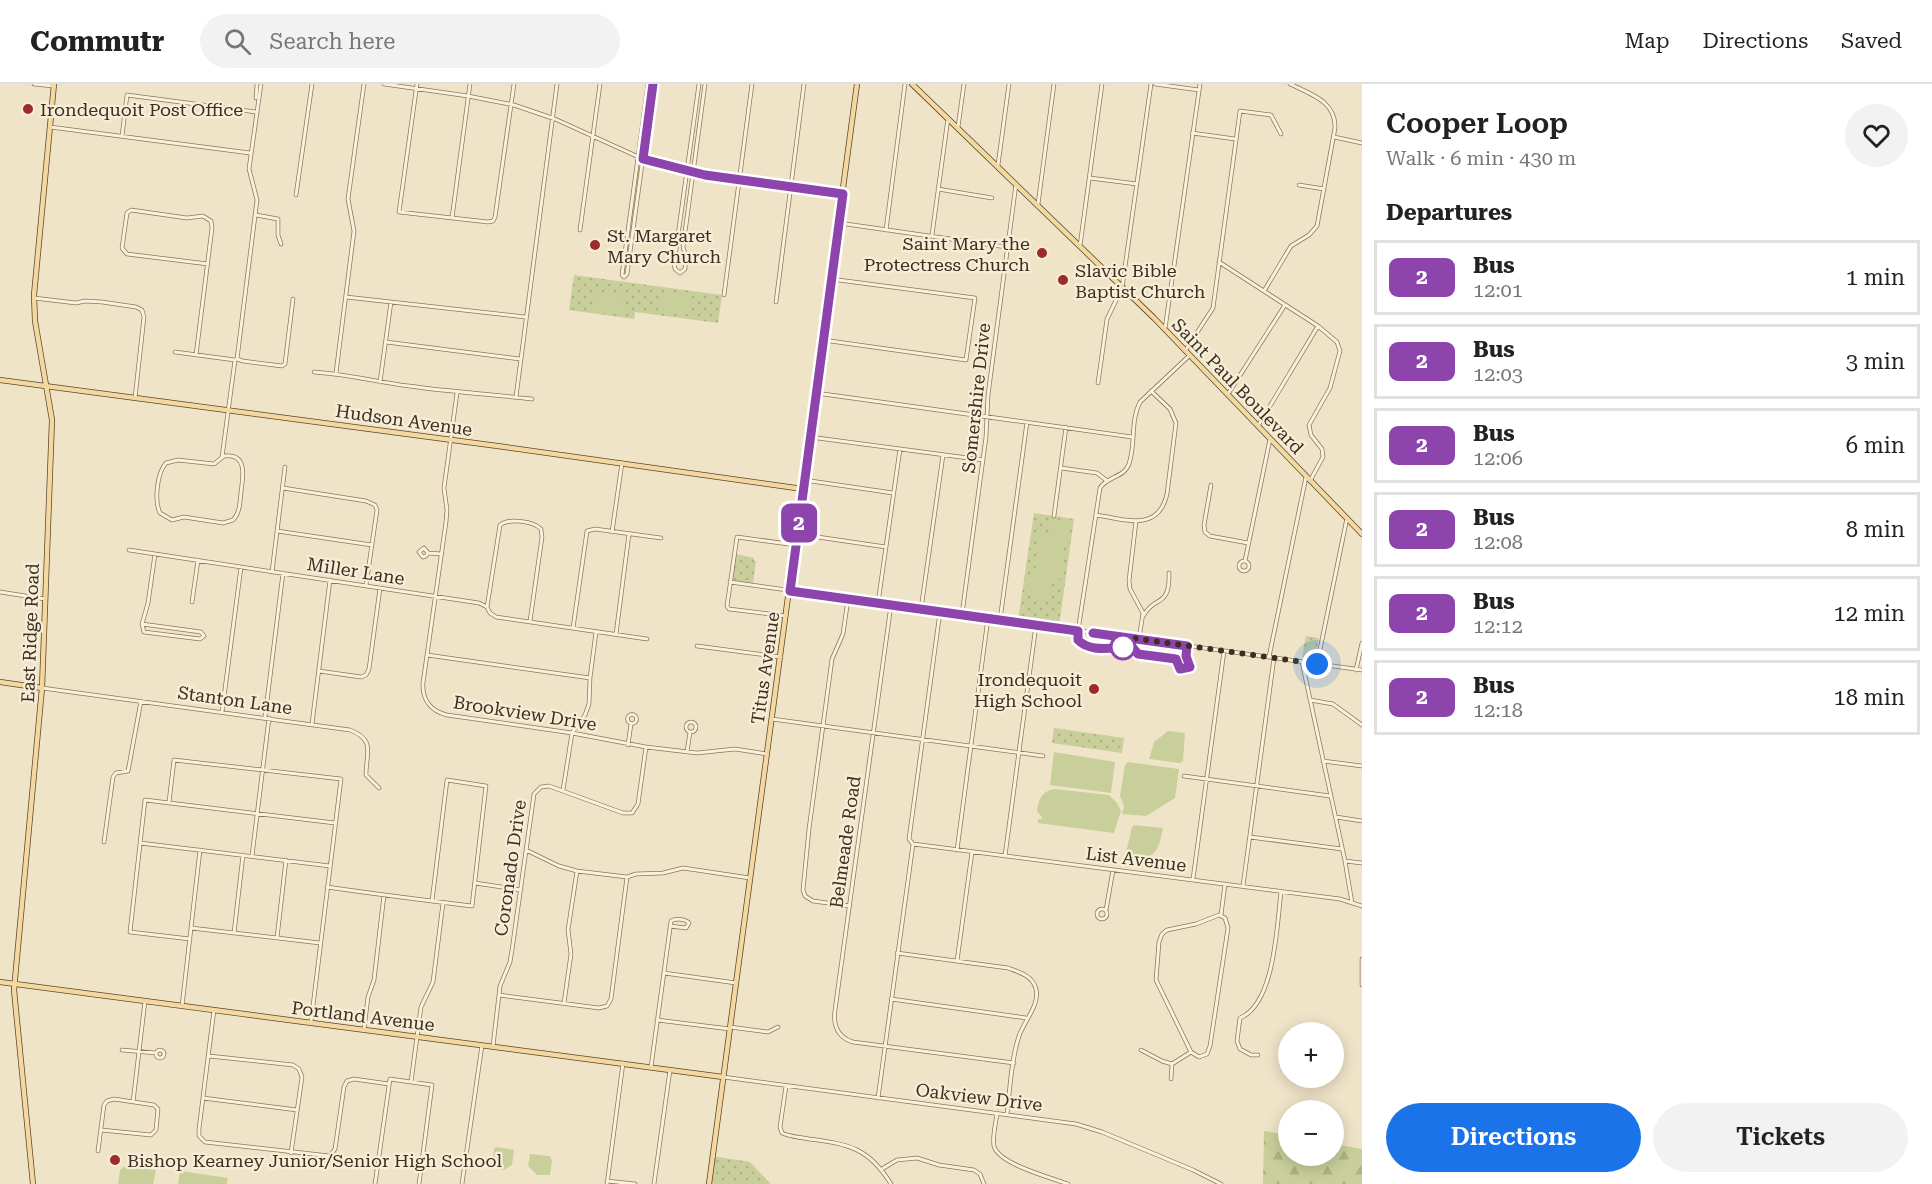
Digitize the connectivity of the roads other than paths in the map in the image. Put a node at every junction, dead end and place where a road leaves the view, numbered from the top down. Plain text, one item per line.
1 (34, 84) edge
2 (259, 84) edge
3 (312, 84) edge
4 (364, 84) edge
5 (384, 84) edge
6 (470, 84) edge
7 (514, 84) edge
8 (557, 84) edge
9 (600, 84) edge
10 (648, 84) edge
11 (653, 84) edge
12 (702, 84) edge
13 (752, 84) edge
14 (804, 84) edge
15 (857, 84) edge
16 (905, 84) edge
17 (912, 84) edge
18 (964, 84) edge
19 (1009, 84) edge
20 (1054, 84) edge
21 (1102, 84) edge
22 (1153, 84) edge
23 (1200, 84) edge
24 (1290, 84) edge
25 (54, 85) edge
26 (417, 86) edge
27 (1199, 90) junction
28 (468, 96) junction
29 (511, 105) junction
30 (256, 112) junction
31 (552, 118) junction
32 (948, 118) junction
33 (50, 127) junction
34 (958, 128) junction
35 (1192, 133) junction
36 (1281, 134) dead end
37 (122, 136) junction
38 (593, 137) junction
39 (1334, 137) junction
40 (1236, 139) junction
41 (1362, 143) edge
42 (250, 153) junction
43 (638, 157) junction
44 (643, 159) junction
45 (998, 167) junction
46 (688, 171) junction
47 (693, 172) junction
48 (1090, 178) junction
49 (740, 180) junction
50 (1016, 184) junction
51 (1137, 184) junction
52 (1299, 185) dead end
53 (791, 186) junction
54 (938, 189) junction
55 (1324, 189) junction
56 (843, 194) junction
57 (296, 195) dead end
58 (992, 198) dead end
59 (1038, 206) junction
60 (256, 216) junction
61 (452, 218) junction
62 (839, 223) junction
63 (886, 230) junction
64 (580, 231) dead end
65 (932, 236) junction
66 (281, 244) dead end
67 (678, 244) junction
68 (683, 245) junction
69 (1080, 247) junction
70 (1007, 248) junction
71 (1219, 262) junction
72 (208, 264) junction
73 (831, 279) junction
74 (1122, 288) junction
75 (1264, 291) junction
76 (724, 294) dead end
77 (346, 297) junction
78 (34, 298) junction
79 (293, 299) dead end
80 (391, 302) junction
81 (776, 302) dead end
82 (1285, 305) junction
83 (525, 317) junction
84 (1318, 326) junction
85 (1165, 329) junction
86 (823, 340) junction
87 (386, 342) junction
88 (175, 352) dead end
89 (1188, 353) junction
90 (196, 355) junction
91 (236, 359) junction
92 (520, 359) junction
93 (314, 372) dead end
94 (336, 373) junction
95 (0, 380) edge
96 (380, 382) junction
97 (1098, 383) dead end
98 (46, 386) junction
99 (1151, 391) junction
100 (457, 393) junction
101 (816, 393) junction
102 (1228, 394) junction
103 (516, 397) junction
104 (135, 398) junction
105 (532, 399) dead end
106 (228, 410) junction
107 (987, 416) junction
108 (1027, 422) junction
109 (1258, 426) junction
110 (1066, 427) junction
111 (810, 437) junction
112 (1132, 437) junction
113 (1270, 439) junction
114 (451, 440) junction
115 (900, 449) junction
116 (943, 455) junction
117 (222, 457) junction
118 (983, 460) junction
119 (622, 463) junction
120 (285, 467) dead end
121 (1061, 468) junction
122 (1308, 479) junction
123 (804, 480) junction
124 (1106, 480) junction
125 (1211, 485) dead end
126 (283, 488) junction
127 (803, 489) junction
128 (893, 493) junction
129 (1096, 515) junction
130 (1054, 516) dead end
131 (1347, 518) junction
132 (1136, 521) junction
133 (277, 531) junction
134 (612, 532) junction
135 (630, 534) junction
136 (797, 534) junction
137 (1362, 534) edge
138 (661, 538) dead end
139 (1248, 543) junction
140 (372, 545) junction
141 (796, 545) junction
142 (886, 547) junction
143 (129, 550) dead end
144 (428, 553) dead end
145 (155, 554) junction
146 (442, 554) junction
147 (198, 560) junction
148 (1245, 561) dead end
149 (241, 567) junction
150 (272, 572) junction
151 (283, 573) junction
152 (1169, 573) dead end
153 (330, 580) junction
154 (730, 582) junction
155 (366, 585) junction
156 (380, 588) junction
157 (790, 591) junction
158 (0, 592) edge
159 (435, 596) junction
160 (45, 599) junction
161 (848, 599) junction
162 (192, 602) dead end
163 (878, 603) junction
164 (891, 605) junction
165 (488, 607) junction
166 (921, 609) junction
167 (940, 612) junction
168 (962, 615) junction
169 (786, 616) junction
170 (1143, 617) junction
171 (988, 618) junction
172 (1000, 620) junction
173 (530, 622) junction
174 (142, 624) junction
175 (1036, 625) junction
176 (573, 628) junction
177 (1078, 631) junction
178 (596, 632) junction
179 (616, 634) junction
180 (647, 639) dead end
181 (1139, 639) junction
182 (1362, 643) edge
183 (697, 646) dead end
184 (1224, 651) junction
185 (427, 655) junction
186 (781, 657) junction
187 (1272, 658) junction
188 (1302, 662) junction
189 (1317, 664) junction
190 (1356, 670) junction
191 (1362, 670) edge
192 (319, 671) junction
193 (590, 678) junction
194 (0, 682) edge
195 (42, 688) junction
196 (1310, 700) junction
197 (141, 701) junction
198 (222, 712) junction
199 (267, 718) junction
200 (772, 719) junction
201 (312, 724) junction
202 (632, 724) dead end
203 (1362, 724) edge
204 (824, 726) junction
205 (690, 732) dead end
206 (572, 733) junction
207 (874, 733) junction
208 (922, 740) junction
209 (628, 745) junction
210 (970, 746) junction
211 (646, 747) junction
212 (687, 752) junction
213 (1019, 753) junction
214 (767, 754) junction
215 (1043, 756) dead end
216 (1323, 761) junction
217 (1362, 766) edge
218 (263, 770) junction
219 (1184, 776) dead end
220 (1207, 779) junction
221 (1257, 786) junction
222 (379, 789) dead end
223 (563, 790) junction
224 (1331, 796) junction
225 (169, 802) junction
226 (258, 813) junction
227 (1336, 818) junction
228 (1362, 821) edge
229 (335, 823) junction
230 (1250, 837) junction
231 (104, 842) dead end
232 (140, 843) junction
233 (913, 844) junction
234 (1342, 849) junction
235 (200, 850) junction
236 (526, 850) junction
237 (957, 850) junction
238 (972, 852) junction
239 (243, 855) junction
240 (252, 856) junction
241 (1005, 856) junction
242 (286, 860) junction
243 (1345, 861) junction
244 (1362, 863) edge
245 (330, 866) junction
246 (1113, 870) junction
247 (577, 871) junction
248 (627, 877) junction
249 (750, 878) junction
250 (1193, 879) junction
251 (475, 884) junction
252 (1225, 884) junction
253 (1243, 886) junction
254 (327, 887) junction
255 (521, 890) junction
256 (1281, 892) junction
257 (384, 895) junction
258 (432, 901) junction
259 (443, 903) junction
260 (1352, 903) junction
261 (850, 906) junction
262 (1362, 906) edge
263 (1106, 910) dead end
264 (1221, 915) junction
265 (670, 926) junction
266 (191, 928) junction
267 (234, 933) junction
268 (277, 938) junction
269 (190, 939) junction
270 (320, 943) junction
271 (897, 953) junction
272 (1362, 959) edge
273 (957, 961) junction
274 (664, 973) junction
275 (0, 982) edge
276 (736, 983) junction
277 (14, 984) junction
278 (1362, 985) edge
279 (499, 995) junction
280 (891, 999) junction
281 (145, 1001) junction
282 (564, 1003) junction
283 (182, 1006) junction
284 (214, 1010) junction
285 (1027, 1018) junction
286 (657, 1020) junction
287 (311, 1022) junction
288 (730, 1028) junction
289 (778, 1028) dead end
290 (363, 1029) junction
291 (418, 1037) junction
292 (482, 1045) junction
293 (885, 1045) junction
294 (493, 1046) junction
295 (122, 1050) dead end
296 (1141, 1050) dead end
297 (138, 1051) junction
298 (1191, 1052) junction
299 (156, 1053) dead end
300 (1258, 1055) dead end
301 (209, 1056) junction
302 (1014, 1063) junction
303 (623, 1064) junction
304 (1172, 1064) junction
305 (651, 1067) junction
306 (670, 1070) junction
307 (723, 1077) junction
308 (1171, 1078) dead end
309 (411, 1082) junction
310 (389, 1084) junction
311 (786, 1086) junction
312 (203, 1098) junction
313 (878, 1098) junction
314 (133, 1102) junction
315 (298, 1110) junction
316 (997, 1113) junction
317 (1007, 1114) junction
318 (101, 1130) junction
319 (98, 1151) dead end
320 (291, 1153) junction
321 (882, 1170) junction
322 (607, 1182) edge
323 (33, 1184) edge
324 (375, 1184) edge
325 (419, 1184) edge
326 (462, 1184) edge
327 (635, 1184) edge
328 (654, 1184) edge
329 (709, 1184) edge
330 (891, 1184) edge
331 (984, 1184) edge
332 (1068, 1184) edge
333 (1221, 1184) edge

1 - 25 street
2 - 30 street
3 - 57 street
4 - 77 street
5 - 26 street
6 - 28 street
7 - 29 street
8 - 31 street
9 - 38 street
10 - 43 street
11 - 44 street
12 - 46 street
12 - 47 street
13 - 49 street
14 - 53 street
15 - 56 main road, Titus Avenue
16 - 63 street
17 - 32 main road, Saint Paul Boulevard
18 - 34 street
19 - 45 street
20 - 59 street
21 - 48 street
22 - 27 street
22 - 51 street
23 - 27 street
24 - 39 street
25 - 33 main road, East Ridge Road
26 - 28 street
26 - 61 street
27 - 35 street
28 - 29 street
28 - 61 street
29 - 31 street
29 - 61 street
30 - 37 street
30 - 42 street
31 - 38 street
31 - 83 street
32 - 34 main road, Saint Paul Boulevard
32 - 54 street
33 - 37 street
33 - 78 main road, East Ridge Road
34 - 45 main road, Saint Paul Boulevard
35 - 40 street
35 - 85 street
36 - 40 street
37 - 42 street
38 - 43 street
38 - 64 street
39 - 41 street
39 - 55 street
40 - 71 street
42 - 60 street
43 - 44 street
43 - 44 street
44 - 46 street
45 - 50 main road, Saint Paul Boulevard
46 - 47 street
46 - 67 street
47 - 49 street
47 - 68 street
48 - 51 street
48 - 69 street
49 - 53 street
49 - 76 street
50 - 59 main road, Saint Paul Boulevard
50 - 70 street, Somershire Drive
51 - 74 street
52 - 55 street
53 - 56 street
53 - 81 street
54 - 58 street
54 - 65 street
55 - 75 street
56 - 62 main road, Titus Avenue
59 - 69 main road, Saint Paul Boulevard
60 - 66 street
60 - 91 street
62 - 63 street
62 - 73 main road, Titus Avenue
63 - 65 street
65 - 70 street
67 - 68 street
67 - 68 street
69 - 74 main road, Saint Paul Boulevard
70 - 107 street, Somershire Drive
71 - 75 street
71 - 89 street
72 - 72 street
72 - 90 street
73 - 86 main road, Titus Avenue
73 - 86 street
74 - 85 main road, Saint Paul Boulevard
74 - 97 street
75 - 82 street
77 - 80 street
77 - 94 street
78 - 98 main road, East Ridge Road
78 - 104 street
79 - 91 street
80 - 83 street
80 - 87 street
82 - 84 street
82 - 102 street
83 - 92 street
84 - 109 street
84 - 122 street
85 - 89 main road, Saint Paul Boulevard
86 - 101 main road, Titus Avenue
87 - 92 street
87 - 96 street
88 - 90 street
89 - 99 street
89 - 102 main road, Saint Paul Boulevard
90 - 91 street
91 - 106 street
92 - 103 street
93 - 94 street
94 - 96 street
95 - 98 main road, Hudson Avenue
96 - 100 street
98 - 104 main road, Hudson Avenue
98 - 160 main road, East Ridge Road
99 - 112 street
99 - 132 street
100 - 103 street
100 - 114 street, Brookview Drive
101 - 107 street
101 - 111 main road, Titus Avenue
102 - 109 main road, Saint Paul Boulevard
103 - 105 street
104 - 106 main road, Hudson Avenue
106 - 114 main road, Hudson Avenue
106 - 117 street
107 - 108 street
107 - 118 street, Somershire Drive
108 - 110 street
108 - 172 street
109 - 113 main road, Saint Paul Boulevard
110 - 112 street
110 - 121 street
111 - 115 street
111 - 123 main road, Titus Avenue
112 - 124 street
113 - 122 main road, Saint Paul Boulevard
113 - 139 street
114 - 119 main road, Hudson Avenue
114 - 146 street, Brookview Drive
115 - 116 street
115 - 128 street
116 - 118 street
116 - 166 street
117 - 117 street
118 - 168 street, Somershire Drive
119 - 127 main road, Hudson Avenue
119 - 134 street
120 - 126 street
121 - 124 street
121 - 130 street
122 - 131 main road, Saint Paul Boulevard
122 - 187 street
123 - 127 main road, Titus Avenue
123 - 128 street
124 - 129 street
125 - 139 street
126 - 133 street
126 - 140 street
127 - 136 main road, Titus Avenue
128 - 142 street
129 - 132 street
129 - 177 street
131 - 137 main road, Saint Paul Boulevard
131 - 189 street
132 - 170 street
133 - 140 street
133 - 150 street
134 - 135 street
134 - 176 street
135 - 138 street
135 - 179 street
136 - 141 main road, Titus Avenue
136 - 142 street
139 - 148 street
140 - 155 street
141 - 154 street
141 - 157 main road, Titus Avenue
142 - 163 street
143 - 145 street, Miller Lane
144 - 146 street
145 - 147 street, Miller Lane
145 - 174 street
146 - 159 street, Brookview Drive
147 - 149 street, Miller Lane
147 - 162 street
149 - 150 street, Miller Lane
149 - 198 street
150 - 151 street, Miller Lane
151 - 153 street, Miller Lane
151 - 199 street
152 - 170 street
153 - 155 street, Miller Lane
153 - 192 street
154 - 157 street
154 - 169 street
155 - 156 street, Miller Lane
156 - 159 street, Miller Lane
156 - 192 street
157 - 161 street
157 - 169 main road, Titus Avenue
158 - 160 street
159 - 165 street, Miller Lane
159 - 185 street, Brookview Drive
160 - 195 main road, East Ridge Road
161 - 163 street
161 - 204 street
163 - 164 street
164 - 166 street
164 - 207 street, Belmeade Road
165 - 173 street, Miller Lane
165 - 173 street
166 - 167 street
167 - 168 street
167 - 208 street
168 - 171 street
169 - 186 main road, Titus Avenue
170 - 181 street
171 - 172 street
171 - 210 street
172 - 175 street
173 - 176 street, Miller Lane
174 - 174 street
175 - 177 street
175 - 213 street
176 - 178 street, Miller Lane
177 - 181 street
178 - 179 street, Miller Lane
178 - 193 street
179 - 180 street, Miller Lane
181 - 184 street
182 - 190 street
183 - 186 street
184 - 187 street
184 - 220 street
185 - 193 street
185 - 206 street, Brookview Drive
186 - 200 main road, Titus Avenue
187 - 188 street
187 - 221 street
188 - 189 street
188 - 196 street
189 - 190 street
190 - 191 street
192 - 201 street
193 - 206 street
194 - 195 main road
195 - 197 street, Stanton Lane
195 - 277 main road, East Ridge Road
196 - 203 street
196 - 216 street
197 - 198 street, Stanton Lane
197 - 231 street
198 - 199 street, Stanton Lane
199 - 201 street, Stanton Lane
199 - 218 street
200 - 204 street
200 - 214 main road, Titus Avenue
201 - 222 street, Stanton Lane
202 - 209 street
204 - 207 street
204 - 261 street
205 - 212 street
206 - 209 street, Brookview Drive
206 - 223 street
207 - 208 street
207 - 261 street, Belmeade Road
208 - 210 street
208 - 233 street
209 - 211 street, Brookview Drive
210 - 213 street
210 - 237 street
211 - 212 street, Brookview Drive
211 - 223 street, Coronado Drive
212 - 214 street, Brookview Drive
213 - 215 street
213 - 241 street
214 - 249 main road, Titus Avenue
216 - 217 street
216 - 224 street
218 - 225 street
218 - 226 street
218 - 229 street
219 - 220 street
220 - 221 street
220 - 250 street
221 - 224 street
221 - 230 street
223 - 236 street, Coronado Drive
224 - 227 street
225 - 226 street
225 - 232 street
226 - 229 street
226 - 240 street
227 - 228 street
227 - 234 street
229 - 245 street
230 - 234 street
230 - 253 street
232 - 235 street
232 - 269 street
233 - 237 street, List Avenue
233 - 271 street
234 - 243 street
235 - 239 street
235 - 266 street
236 - 247 street
236 - 255 street, Coronado Drive
237 - 238 street, List Avenue
238 - 241 street, List Avenue
238 - 273 street
239 - 240 street
239 - 267 street
240 - 242 street
241 - 246 street, List Avenue
242 - 245 street
242 - 268 street
243 - 244 street
243 - 260 street
245 - 254 street
246 - 250 street, List Avenue
246 - 263 street
247 - 248 street
247 - 282 street
248 - 249 street
248 - 282 street
249 - 276 main road, Titus Avenue
250 - 252 street, List Avenue
251 - 255 street
251 - 258 street
251 - 259 street
252 - 253 street, List Avenue
252 - 264 street
253 - 256 street, List Avenue
254 - 257 street
254 - 270 street
255 - 279 street, Coronado Drive
256 - 260 street, List Avenue
256 - 300 street
257 - 258 street
257 - 290 street
258 - 259 street
259 - 291 street
260 - 262 street, List Avenue
261 - 293 street, Belmeade Road
264 - 298 street
264 - 298 street
265 - 265 street
265 - 274 street
266 - 267 street
266 - 269 street
267 - 268 street
268 - 270 street
269 - 283 street
270 - 287 street
271 - 273 street
271 - 280 street
272 - 278 street
273 - 285 street
274 - 276 street
274 - 286 street
275 - 277 main road, Portland Avenue
276 - 288 main road, Titus Avenue
277 - 281 main road, Portland Avenue
277 - 323 main road, East Ridge Road
279 - 282 street
279 - 294 street, Coronado Drive
280 - 285 street
280 - 293 street
281 - 283 main road, Portland Avenue
281 - 297 street
283 - 284 main road, Portland Avenue
284 - 287 main road, Portland Avenue
284 - 301 street
285 - 302 street
286 - 288 street
286 - 305 street
287 - 290 main road, Portland Avenue
288 - 289 street
288 - 307 main road, Titus Avenue
290 - 291 main road, Portland Avenue
291 - 292 main road, Portland Avenue
291 - 309 street
292 - 294 main road, Portland Avenue
292 - 326 street
293 - 302 street, Belmeade Road
293 - 313 street
294 - 303 main road, Portland Avenue
295 - 297 street
296 - 304 street
297 - 299 street
297 - 314 street
298 - 304 street
301 - 312 street
301 - 315 street
302 - 317 street
303 - 305 main road, Portland Avenue
303 - 322 street
304 - 308 street
305 - 306 main road, Portland Avenue
306 - 307 main road, Portland Avenue
306 - 328 street
307 - 311 street, Oakview Drive
307 - 329 main road, Titus Avenue
309 - 310 street
309 - 325 street
310 - 320 street
310 - 324 street
311 - 313 street, Oakview Drive
311 - 321 street
312 - 315 street
312 - 320 street
313 - 316 street, Oakview Drive
314 - 318 street
314 - 318 street
315 - 320 street
316 - 317 street, Oakview Drive
316 - 332 street
317 - 333 street, Oakview Drive
318 - 319 street
321 - 330 street
321 - 331 street
322 - 327 street

